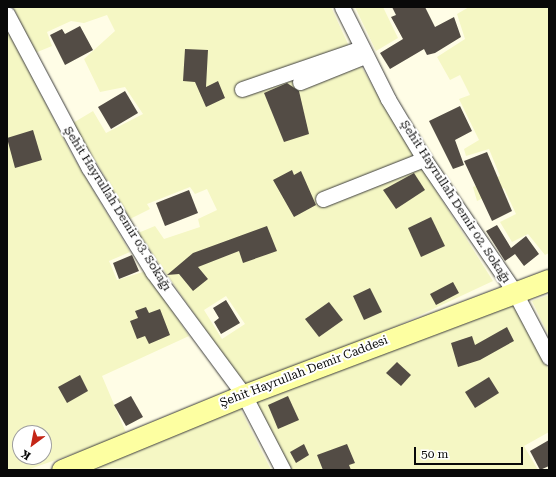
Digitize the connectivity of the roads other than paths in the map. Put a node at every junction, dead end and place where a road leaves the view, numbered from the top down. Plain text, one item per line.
1 (342, 7) edge
2 (7, 14) edge
3 (363, 52) junction
4 (300, 82) dead end
5 (242, 89) dead end
6 (424, 159) junction
7 (323, 198) dead end
8 (549, 280) edge
9 (514, 291) junction
10 (549, 357) edge
11 (244, 395) junction
12 (62, 470) edge
13 (283, 470) edge

1 - 3 street, Şehit Hayrullah Demir 02. Sokağı
2 - 11 street, Şehit Hayrullah Demir 03. Sokağı
3 - 4 street
3 - 5 street
3 - 6 street, Şehit Hayrullah Demir 02. Sokağı
6 - 7 street
6 - 9 street, Şehit Hayrullah Demir 02. Sokağı
8 - 9 street, Şehit Hayrullah Demir Caddesi
9 - 10 street, Şehit Hayrullah Demir 02. Sokağı
9 - 11 street, Şehit Hayrullah Demir Caddesi
11 - 12 street, Şehit Hayrullah Demir Caddesi
11 - 13 street, Şehit Hayrullah Demir 03. Sokağı

